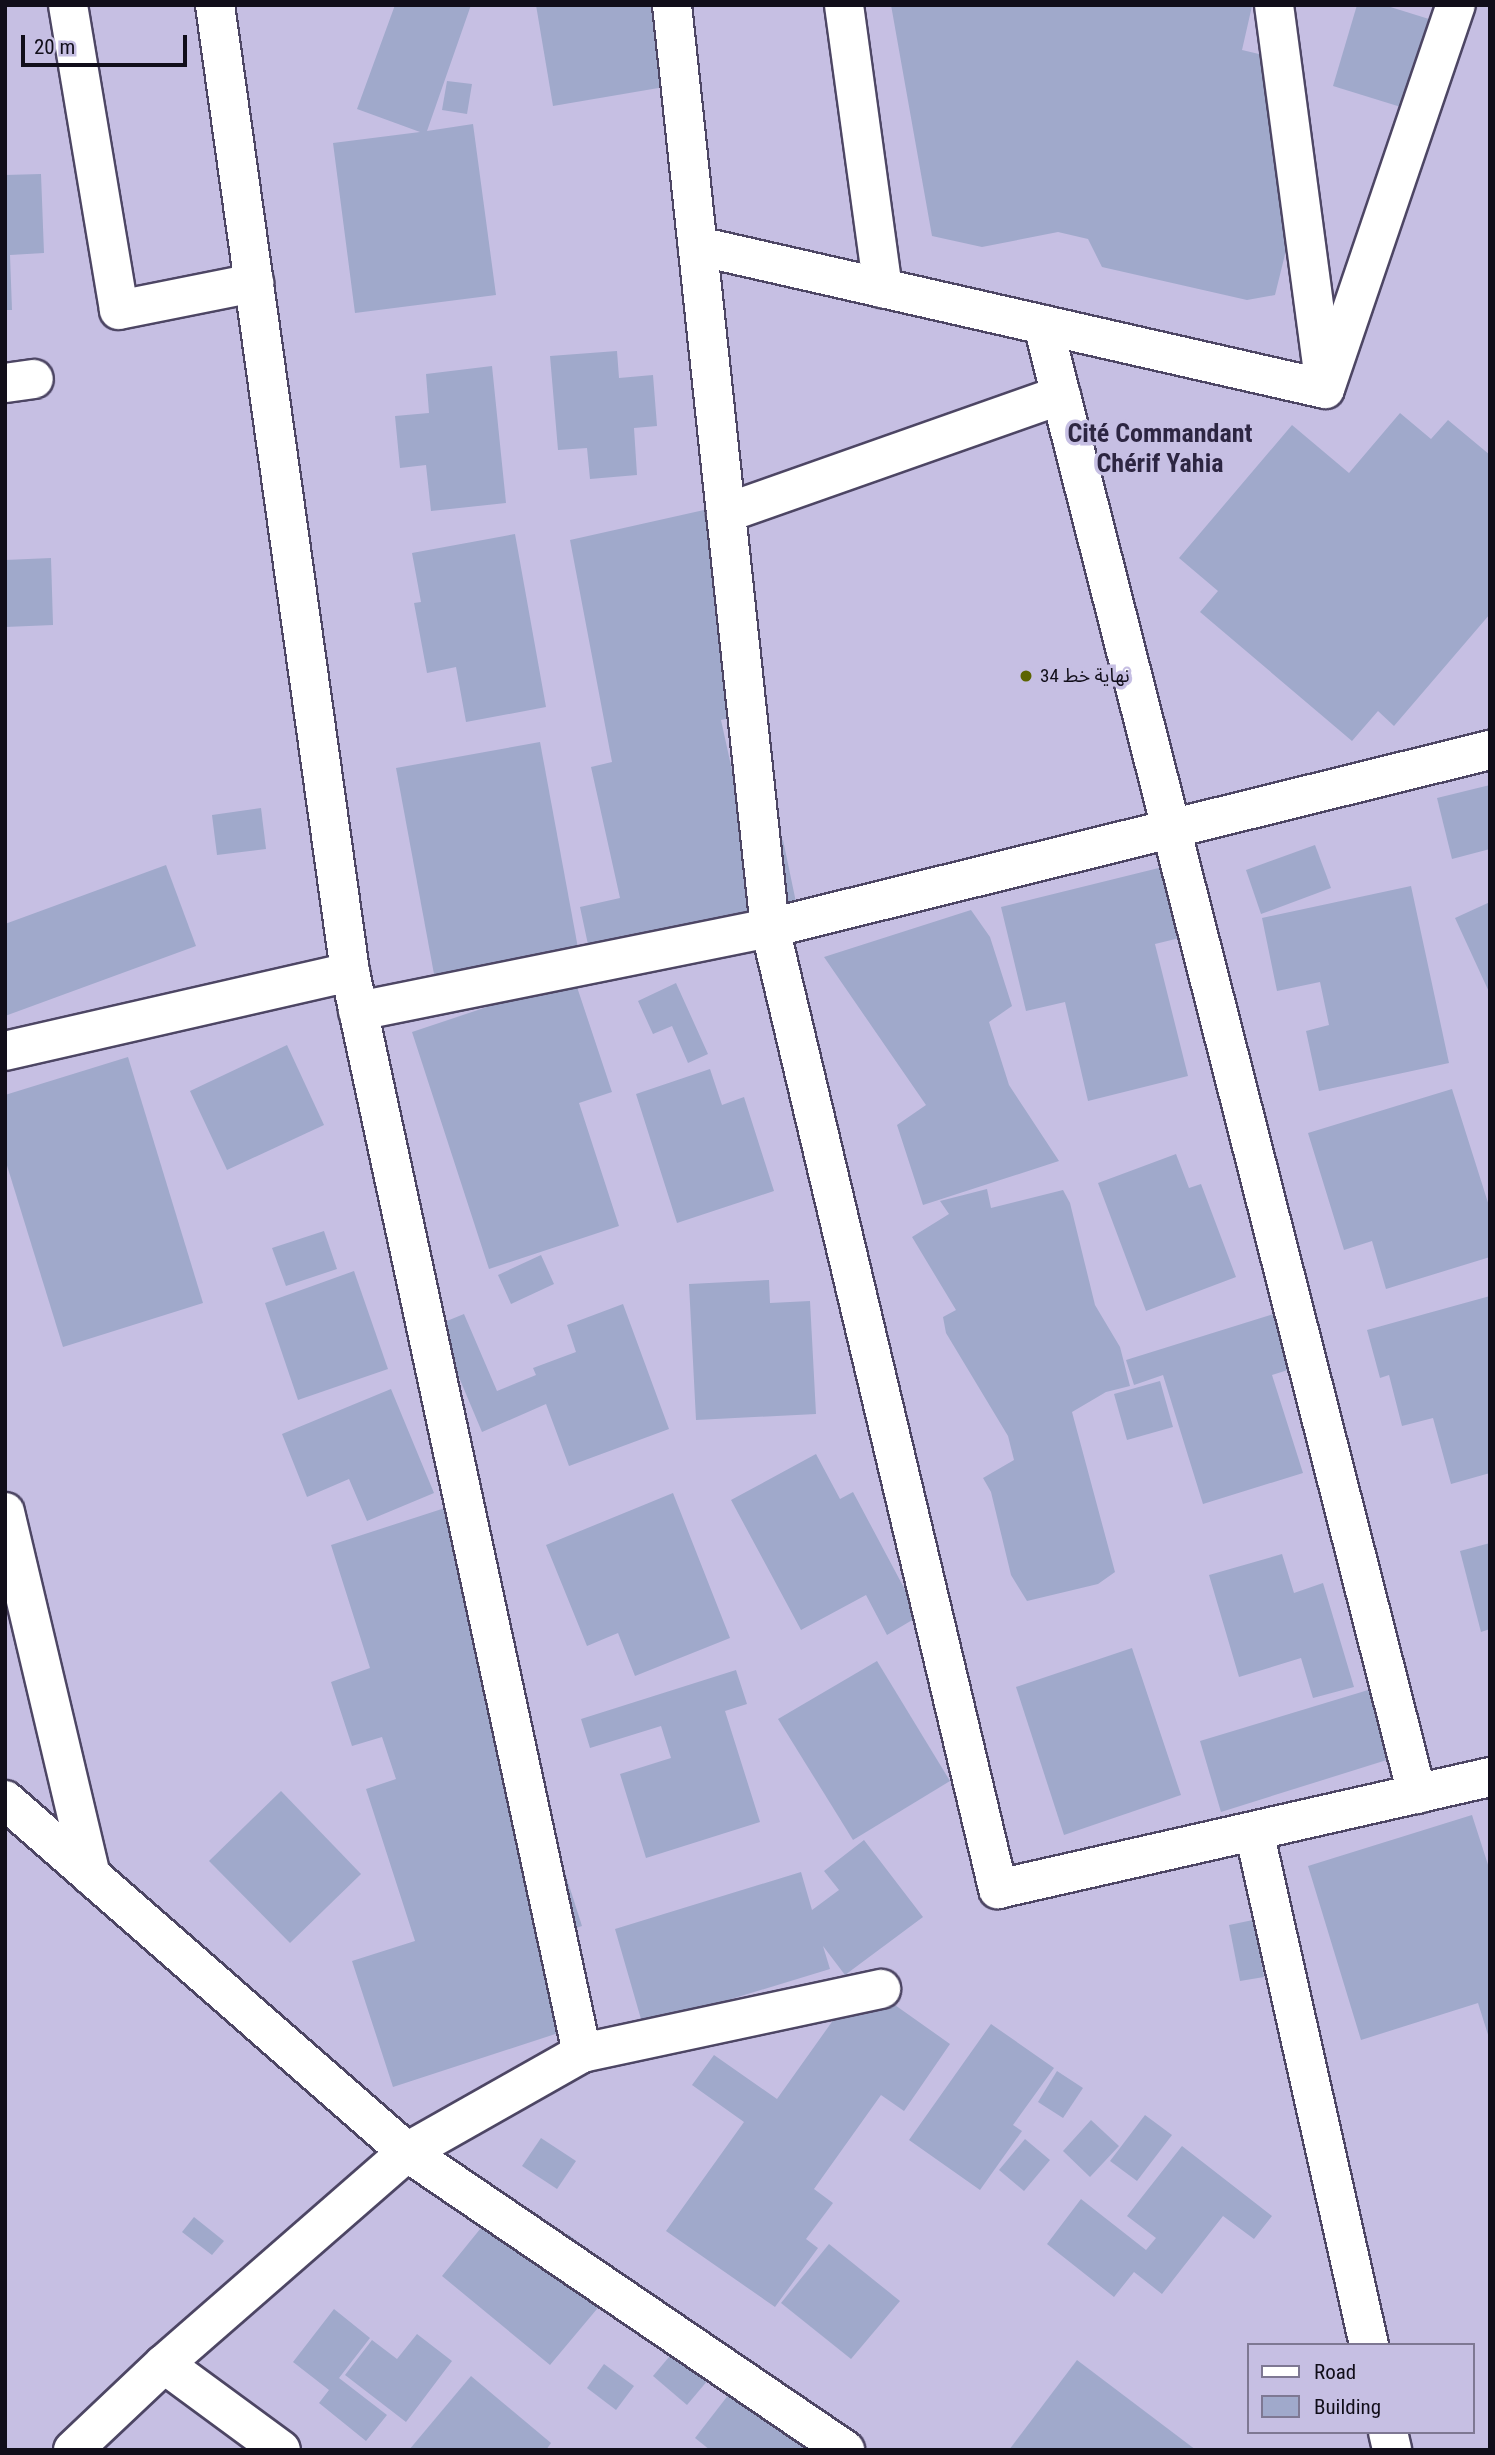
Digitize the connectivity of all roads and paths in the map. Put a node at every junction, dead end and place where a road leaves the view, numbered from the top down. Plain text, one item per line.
1 (68, 5) edge
2 (215, 5) edge
3 (672, 5) edge
4 (844, 5) edge
5 (1274, 5) edge
6 (1456, 5) edge
7 (698, 246) junction
8 (254, 282) junction
9 (883, 288) junction
10 (1043, 325) junction
11 (1325, 388) junction
12 (1061, 396) junction
13 (726, 513) junction
14 (1490, 750) edge
15 (1174, 831) junction
16 (770, 928) junction
17 (350, 972) junction
18 (358, 1011) junction
19 (5, 1051) edge
20 (5, 1512) edge
21 (1490, 1777) edge
22 (1417, 1794) junction
23 (5, 1800) edge
24 (1254, 1831) junction
25 (91, 1875) junction
26 (881, 1989) dead end
27 (582, 2053) junction
28 (407, 2152) junction
29 (1369, 2343) edge
30 (164, 2364) junction
31 (73, 2450) edge
32 (281, 2450) edge
33 (845, 2450) edge

1 - 8 street
2 - 8 street
3 - 7 street
4 - 9 street
5 - 11 street
6 - 11 street
7 - 9 street
7 - 13 street
8 - 17 street
9 - 10 street
10 - 11 street
10 - 12 street
12 - 13 street
12 - 15 street
13 - 16 street
14 - 15 street
15 - 16 street
15 - 22 street
16 - 18 street
16 - 24 street
17 - 18 street
17 - 19 street
18 - 27 street
20 - 25 street
21 - 22 street
22 - 24 street
23 - 25 street
24 - 29 street
25 - 28 street
26 - 27 street
27 - 28 street
28 - 30 street
28 - 33 street
30 - 31 street
30 - 32 street

